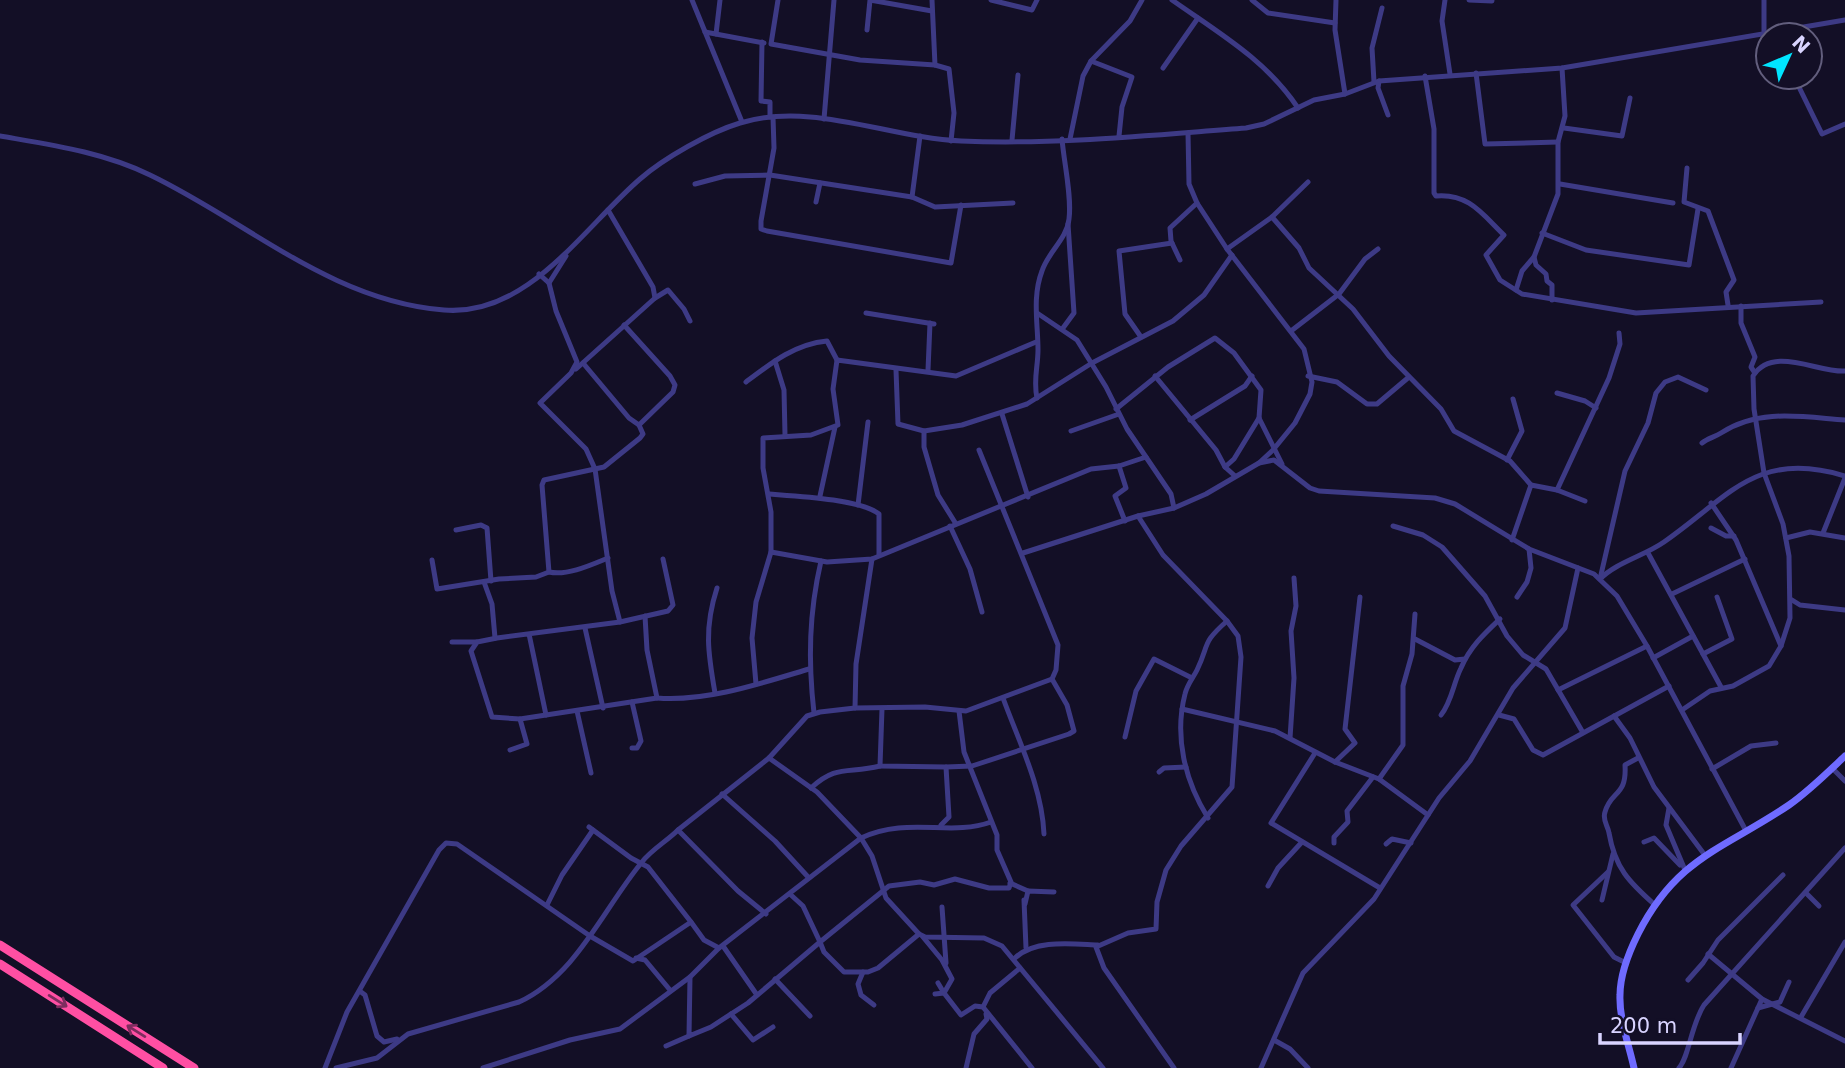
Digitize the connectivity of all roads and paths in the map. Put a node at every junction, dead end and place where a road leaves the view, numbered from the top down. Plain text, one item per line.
1 (692, 0) edge
2 (720, 0) edge
3 (778, 0) edge
4 (834, 0) edge
5 (869, 0) edge
6 (932, 0) edge
7 (991, 0) edge
8 (1037, 0) edge
9 (1143, 0) edge
10 (1172, 0) edge
11 (1252, 0) edge
12 (1336, 0) edge
13 (1445, 0) edge
14 (1469, 0) edge
15 (1764, 0) edge
16 (1492, 1) edge
17 (1382, 8) dead end
18 (932, 11) junction
19 (1198, 19) junction
20 (1845, 20) edge
21 (1764, 21) edge
22 (1335, 23) junction
23 (1824, 24) edge
24 (867, 30) dead end
25 (705, 32) junction
26 (716, 34) junction
27 (1754, 34) edge
28 (762, 42) junction
29 (771, 44) junction
30 (829, 54) junction
31 (1091, 61) junction
32 (934, 65) junction
33 (1163, 68) dead end
34 (1562, 68) junction
35 (1476, 73) junction
36 (1450, 74) junction
37 (1018, 75) dead end
38 (1425, 76) junction
39 (1376, 82) junction
40 (1801, 91) edge
41 (1345, 94) junction
42 (1630, 98) dead end
43 (1298, 108) junction
44 (1388, 115) dead end
45 (772, 117) junction
46 (824, 119) junction
47 (742, 122) junction
48 (1845, 124) edge
49 (1564, 128) junction
50 (1188, 132) junction
51 (0, 136) edge
52 (920, 136) junction
53 (1119, 136) junction
54 (1062, 139) junction
55 (1070, 139) junction
56 (1012, 140) junction
57 (951, 141) junction
58 (1558, 142) junction
59 (1687, 168) dead end
60 (770, 175) junction
61 (820, 183) junction
62 (1308, 183) dead end
63 (695, 184) dead end
64 (1560, 184) junction
65 (912, 197) junction
66 (816, 202) dead end
67 (1013, 203) dead end
68 (1197, 203) junction
69 (1673, 203) dead end
70 (961, 205) junction
71 (1698, 209) junction
72 (608, 210) junction
73 (1272, 217) junction
74 (1068, 224) junction
75 (1542, 233) junction
76 (1172, 243) junction
77 (1227, 249) junction
78 (1378, 249) dead end
79 (568, 251) junction
80 (1232, 255) junction
81 (1534, 257) junction
82 (1180, 260) dead end
83 (539, 274) junction
84 (549, 283) junction
85 (1516, 290) junction
86 (1339, 294) junction
87 (655, 298) junction
88 (1552, 300) junction
89 (1821, 302) dead end
90 (1728, 305) dead end
91 (1741, 306) junction
92 (1035, 309) junction
93 (866, 313) dead end
94 (690, 321) dead end
95 (624, 325) junction
96 (1063, 328) junction
97 (1292, 331) junction
98 (1619, 333) dead end
99 (1141, 337) junction
100 (1036, 342) junction
101 (836, 360) junction
102 (775, 361) junction
103 (583, 363) junction
104 (1092, 363) junction
105 (896, 370) junction
106 (928, 370) junction
107 (1845, 371) edge
108 (571, 373) junction
109 (1755, 373) junction
110 (1155, 376) junction
111 (1252, 376) junction
112 (1308, 376) junction
113 (1409, 377) junction
114 (746, 382) dead end
115 (1706, 390) dead end
116 (1557, 393) dead end
117 (1037, 398) junction
118 (1513, 400) dead end
119 (1596, 408) junction
120 (1117, 411) junction
121 (1002, 414) junction
122 (1259, 418) junction
123 (1190, 420) junction
124 (1755, 421) junction
125 (1845, 421) edge
126 (868, 422) dead end
127 (639, 425) junction
128 (835, 427) junction
129 (924, 430) junction
130 (1072, 431) dead end
131 (821, 432) junction
132 (785, 435) junction
133 (832, 442) junction
134 (1702, 443) dead end
135 (979, 450) dead end
136 (1273, 450) junction
137 (1146, 457) junction
138 (1507, 460) junction
139 (1259, 463) junction
140 (1119, 466) junction
141 (1225, 467) junction
142 (1284, 467) junction
143 (595, 469) junction
144 (1764, 473) junction
145 (1235, 475) junction
146 (1845, 477) edge
147 (1531, 485) junction
148 (1557, 490) junction
149 (769, 494) junction
150 (820, 496) dead end
151 (1028, 497) junction
152 (1585, 501) dead end
153 (1711, 503) junction
154 (858, 505) junction
155 (1000, 507) junction
156 (1174, 508) junction
157 (1138, 516) junction
158 (1125, 521) junction
159 (953, 525) junction
160 (1393, 526) dead end
161 (1711, 528) dead end
162 (456, 530) dead end
163 (1823, 533) junction
164 (1734, 536) junction
165 (1786, 537) junction
166 (1845, 538) edge
167 (1512, 540) junction
168 (1529, 549) junction
169 (771, 552) junction
170 (1023, 553) junction
171 (1648, 553) junction
172 (879, 554) dead end
173 (608, 558) junction
174 (663, 559) dead end
175 (872, 559) junction
176 (1745, 559) junction
177 (432, 560) dead end
178 (821, 561) junction
179 (1578, 568) junction
180 (549, 572) junction
181 (1294, 578) dead end
182 (1600, 579) junction
183 (487, 582) junction
184 (717, 588) dead end
185 (1672, 594) junction
186 (1360, 597) dead end
187 (1517, 597) dead end
188 (1717, 597) dead end
189 (1792, 600) junction
190 (1845, 610) edge
191 (982, 612) dead end
192 (1415, 614) dead end
193 (645, 616) junction
194 (1500, 619) junction
195 (1227, 621) junction
196 (620, 622) junction
197 (585, 628) junction
198 (529, 634) junction
199 (1693, 636) junction
200 (495, 638) junction
201 (1415, 639) junction
202 (452, 642) dead end
203 (477, 642) junction
204 (1647, 646) junction
205 (1782, 646) junction
206 (1703, 654) junction
207 (1653, 657) junction
208 (1466, 658) junction
209 (1535, 663) junction
210 (809, 669) junction
211 (1192, 678) junction
212 (1052, 679) junction
213 (756, 684) junction
214 (1669, 686) junction
215 (1721, 687) junction
216 (1558, 690) junction
217 (715, 693) junction
218 (657, 698) junction
219 (1003, 698) junction
220 (632, 702) junction
221 (603, 708) junction
222 (855, 708) junction
223 (882, 709) junction
224 (1182, 709) junction
225 (1682, 710) junction
226 (577, 711) junction
227 (959, 712) junction
228 (814, 713) junction
229 (546, 715) junction
230 (1441, 715) dead end
231 (1499, 715) junction
232 (1614, 716) junction
233 (520, 719) junction
234 (1236, 724) junction
235 (1582, 732) junction
236 (1125, 737) dead end
237 (1290, 738) junction
238 (1776, 743) dead end
239 (632, 748) dead end
240 (510, 750) dead end
241 (1024, 750) junction
242 (1315, 753) junction
243 (1845, 756) edge
244 (769, 758) junction
245 (1638, 758) junction
246 (1335, 762) junction
247 (880, 766) junction
248 (972, 766) junction
249 (946, 767) junction
250 (1186, 767) junction
251 (1832, 768) junction
252 (1712, 769) junction
253 (1159, 772) dead end
254 (591, 773) dead end
255 (1376, 778) junction
256 (1845, 781) edge
257 (811, 788) junction
258 (722, 794) junction
259 (1669, 808) junction
260 (1428, 815) junction
261 (1208, 818) junction
262 (990, 822) junction
263 (940, 825) junction
264 (1745, 829) junction
265 (678, 830) junction
266 (1044, 834) dead end
267 (861, 838) junction
268 (1302, 842) junction
269 (1644, 842) dead end
270 (1334, 843) dead end
271 (1412, 843) junction
272 (1386, 844) dead end
273 (1844, 851) edge
274 (1613, 854) junction
275 (1704, 854) junction
276 (641, 863) junction
277 (1684, 870) junction
278 (1608, 872) junction
279 (1783, 875) dead end
280 (809, 878) junction
281 (1010, 883) junction
282 (1268, 886) dead end
283 (1380, 888) junction
284 (883, 889) junction
285 (1028, 891) junction
286 (1054, 892) dead end
287 (1806, 893) junction
288 (791, 895) junction
289 (1602, 900) dead end
290 (547, 905) junction
291 (1655, 905) junction
292 (1819, 906) dead end
293 (942, 907) dead end
294 (766, 914) junction
295 (691, 922) junction
296 (921, 935) junction
297 (590, 936) junction
298 (944, 938) junction
299 (820, 942) junction
300 (1845, 942) edge
301 (0, 945) edge
302 (1098, 945) junction
303 (721, 947) junction
304 (1026, 948) junction
305 (1709, 954) junction
306 (636, 958) junction
307 (1015, 958) junction
308 (1626, 963) junction
309 (0, 964) edge
310 (946, 966) junction
311 (1020, 968) junction
312 (863, 972) junction
313 (1729, 974) junction
314 (690, 977) junction
315 (775, 979) junction
316 (1688, 980) dead end
317 (1789, 982) dead end
318 (938, 983) dead end
319 (670, 990) junction
320 (361, 992) junction
321 (944, 993) junction
322 (935, 994) dead end
323 (757, 995) junction
324 (1762, 999) junction
325 (1776, 1004) junction
326 (874, 1005) dead end
327 (1758, 1008) junction
328 (984, 1010) junction
329 (732, 1014) junction
330 (810, 1016) dead end
331 (1801, 1017) junction
332 (773, 1027) dead end
333 (1845, 1029) edge
334 (689, 1036) junction
335 (1839, 1038) junction
336 (399, 1039) junction
337 (1274, 1040) junction
338 (1845, 1041) edge
339 (666, 1045) dead end
340 (163, 1068) edge
341 (194, 1068) edge
342 (325, 1068) edge
343 (335, 1068) edge
344 (483, 1068) edge
345 (966, 1068) edge
346 (1032, 1068) edge
347 (1103, 1068) edge
348 (1174, 1068) edge
349 (1261, 1068) edge
350 (1308, 1068) edge
351 (1634, 1068) edge
352 (1679, 1068) edge
353 (1731, 1068) edge

1 - 25 street
2 - 26 street
3 - 29 street
4 - 30 street
5 - 18 street
5 - 24 street
6 - 18 street
7 - 8 street
9 - 31 street
10 - 19 street
11 - 22 street
12 - 22 street
13 - 36 street
14 - 16 street
15 - 21 street
17 - 39 street
18 - 32 street
19 - 33 street
19 - 43 street
20 - 23 street
22 - 41 street
25 - 26 street
25 - 47 street
26 - 28 street
27 - 34 street
28 - 29 street
28 - 45 street
29 - 30 street
30 - 32 street
30 - 46 street
31 - 53 street
31 - 55 street
32 - 57 street
34 - 35 street
34 - 49 street
35 - 36 street
35 - 58 street
36 - 38 street
37 - 56 street
38 - 39 street
38 - 85 street
39 - 41 street
39 - 44 street
40 - 48 street
41 - 43 street
42 - 49 street
43 - 50 street
45 - 46 street
45 - 47 street
45 - 60 street
46 - 52 street
47 - 72 street
49 - 58 street
50 - 53 street
50 - 68 street
51 - 83 street
52 - 57 street
52 - 65 street
53 - 55 street
54 - 55 street
54 - 56 street
54 - 74 street
56 - 57 street
58 - 64 street
59 - 71 street
60 - 61 street
60 - 63 street
60 - 70 street
61 - 65 street
61 - 66 street
62 - 73 street
64 - 69 street
64 - 75 street
65 - 70 street
67 - 70 street
68 - 76 street
68 - 77 street
71 - 75 street
71 - 90 street
72 - 79 street
72 - 87 street
73 - 77 street
73 - 86 street
74 - 92 street
74 - 96 street
75 - 81 street
76 - 82 street
76 - 99 street
77 - 80 street
78 - 86 street
79 - 83 street
79 - 84 street
80 - 97 street
80 - 99 street
81 - 85 street
81 - 88 street
83 - 84 street
84 - 108 street
85 - 88 street
86 - 97 street
86 - 113 street
87 - 94 street
87 - 95 street
88 - 91 street
89 - 91 street
91 - 109 street
92 - 96 street
92 - 100 street
93 - 106 street
95 - 103 street
95 - 127 street
96 - 104 street
97 - 112 street
98 - 119 street
99 - 104 street
100 - 106 street
100 - 117 street
101 - 102 street
101 - 105 street
101 - 128 street
102 - 114 street
102 - 132 street
103 - 108 street
103 - 127 street
104 - 117 street
104 - 120 street
105 - 106 street
105 - 129 street
107 - 109 street
108 - 143 street
109 - 124 street
110 - 111 street
110 - 120 street
110 - 123 street
111 - 122 street
111 - 123 street
112 - 113 street
112 - 136 street
113 - 138 street
115 - 182 street
116 - 119 street
117 - 121 street
118 - 138 street
119 - 148 street
120 - 130 street
120 - 137 street
121 - 129 street
121 - 151 street
122 - 136 street
122 - 141 street
123 - 141 street
124 - 125 street
124 - 134 street
124 - 144 street
126 - 154 street
127 - 143 street
128 - 131 street
128 - 133 street
129 - 159 street
131 - 132 street
131 - 133 street
132 - 149 street
133 - 150 street
135 - 155 street
136 - 139 street
136 - 142 street
137 - 140 street
137 - 156 street
138 - 147 street
139 - 142 street
139 - 145 street
140 - 151 street
140 - 158 street
141 - 145 street
142 - 167 street
143 - 173 street
143 - 180 street
144 - 146 street
144 - 153 street
144 - 165 street
145 - 156 street
146 - 163 street
147 - 148 street
147 - 167 street
148 - 152 street
149 - 154 street
149 - 169 street
151 - 155 street
153 - 164 street
153 - 171 street
154 - 172 street
155 - 159 street
155 - 170 street
156 - 157 street
157 - 158 street
157 - 195 street
158 - 170 street
159 - 175 street
159 - 191 street
160 - 194 street
161 - 164 street
162 - 183 street
163 - 165 street
163 - 166 street
164 - 176 street
165 - 189 street
167 - 168 street
168 - 179 street
168 - 187 street
169 - 178 street
169 - 213 street
170 - 212 street
171 - 182 street
171 - 185 street
173 - 180 street
173 - 196 street
174 - 193 street
175 - 178 street
175 - 222 street
176 - 185 street
176 - 205 street
177 - 183 street
178 - 210 street
179 - 182 street
179 - 209 street
180 - 183 street
181 - 237 street
182 - 204 street
183 - 200 street
184 - 217 street
185 - 199 street
186 - 246 street
188 - 206 street
189 - 190 street
189 - 205 street
192 - 201 street
193 - 196 street
193 - 218 street
194 - 208 street
194 - 209 street
195 - 211 street
195 - 234 street
196 - 197 street
197 - 198 street
197 - 221 street
198 - 200 street
198 - 229 street
199 - 206 street
199 - 207 street
200 - 203 street
201 - 208 street
201 - 255 street
202 - 203 street
203 - 233 street
204 - 207 street
204 - 216 street
205 - 215 street
206 - 215 street
207 - 214 street
208 - 230 street
209 - 216 street
209 - 231 street
210 - 213 street
210 - 228 street
211 - 224 street
211 - 236 street
212 - 219 street
212 - 241 street
213 - 217 street
214 - 225 street
214 - 232 street
215 - 225 street
216 - 235 street
217 - 218 street
218 - 220 street
219 - 227 street
219 - 241 street
220 - 221 street
220 - 239 street
221 - 226 street
222 - 223 street
222 - 228 street
223 - 227 street
223 - 247 street
224 - 234 street
224 - 250 street
225 - 252 street
226 - 229 street
226 - 254 street
227 - 248 street
228 - 244 street
229 - 233 street
231 - 235 street
231 - 260 street
232 - 235 street
232 - 245 street
233 - 240 street
234 - 237 street
234 - 261 street
237 - 242 street
238 - 252 street
241 - 248 street
241 - 266 street
242 - 246 street
242 - 268 street
243 - 251 street
244 - 257 street
244 - 258 street
245 - 259 street
245 - 274 street
246 - 255 street
247 - 249 street
247 - 257 street
248 - 249 street
248 - 262 street
249 - 263 street
250 - 253 street
250 - 261 street
251 - 256 street
251 - 264 street
252 - 264 street
255 - 260 street
255 - 270 street
257 - 267 street
258 - 265 street
258 - 280 street
259 - 275 street
259 - 277 street
260 - 271 street
261 - 302 street
262 - 263 street
262 - 281 street
263 - 267 street
264 - 275 street
265 - 276 street
265 - 294 street
267 - 280 street
267 - 284 street
268 - 282 street
268 - 283 street
269 - 277 street
271 - 272 street
271 - 283 street
273 - 287 street
274 - 278 street
274 - 291 street
275 - 277 street
276 - 290 street
276 - 295 street
276 - 297 street
277 - 291 street
278 - 289 street
278 - 308 street
279 - 305 street
280 - 288 street
281 - 284 street
281 - 285 street
283 - 337 street
284 - 296 street
284 - 299 street
285 - 286 street
285 - 304 street
287 - 292 street
287 - 313 street
288 - 294 street
288 - 299 street
290 - 297 street
290 - 320 street
291 - 308 street
293 - 298 street
294 - 303 street
295 - 303 street
295 - 306 street
296 - 298 street
296 - 310 street
296 - 312 street
297 - 306 street
297 - 336 street
298 - 307 street
298 - 310 street
299 - 312 street
299 - 315 street
300 - 331 street
341 -> 301 highway
302 - 304 street
302 - 348 street
303 - 314 street
303 - 323 street
304 - 307 street
305 - 313 street
305 - 316 street
306 - 319 street
307 - 311 street
308 - 351 street
309 -> 340 highway
310 - 321 street
311 - 328 street
311 - 347 street
312 - 326 street
313 - 324 street
313 - 352 street
314 - 319 street
314 - 334 street
315 - 323 street
315 - 330 street
317 - 325 street
318 - 321 street
319 - 344 street
320 - 336 street
320 - 342 street
321 - 322 street
321 - 328 street
323 - 329 street
324 - 325 street
324 - 327 street
325 - 327 street
325 - 331 street
327 - 353 street
328 - 345 street
328 - 346 street
329 - 332 street
329 - 334 street
331 - 335 street
333 - 335 street
334 - 339 street
335 - 338 street
336 - 343 street
337 - 349 street
337 - 350 street

